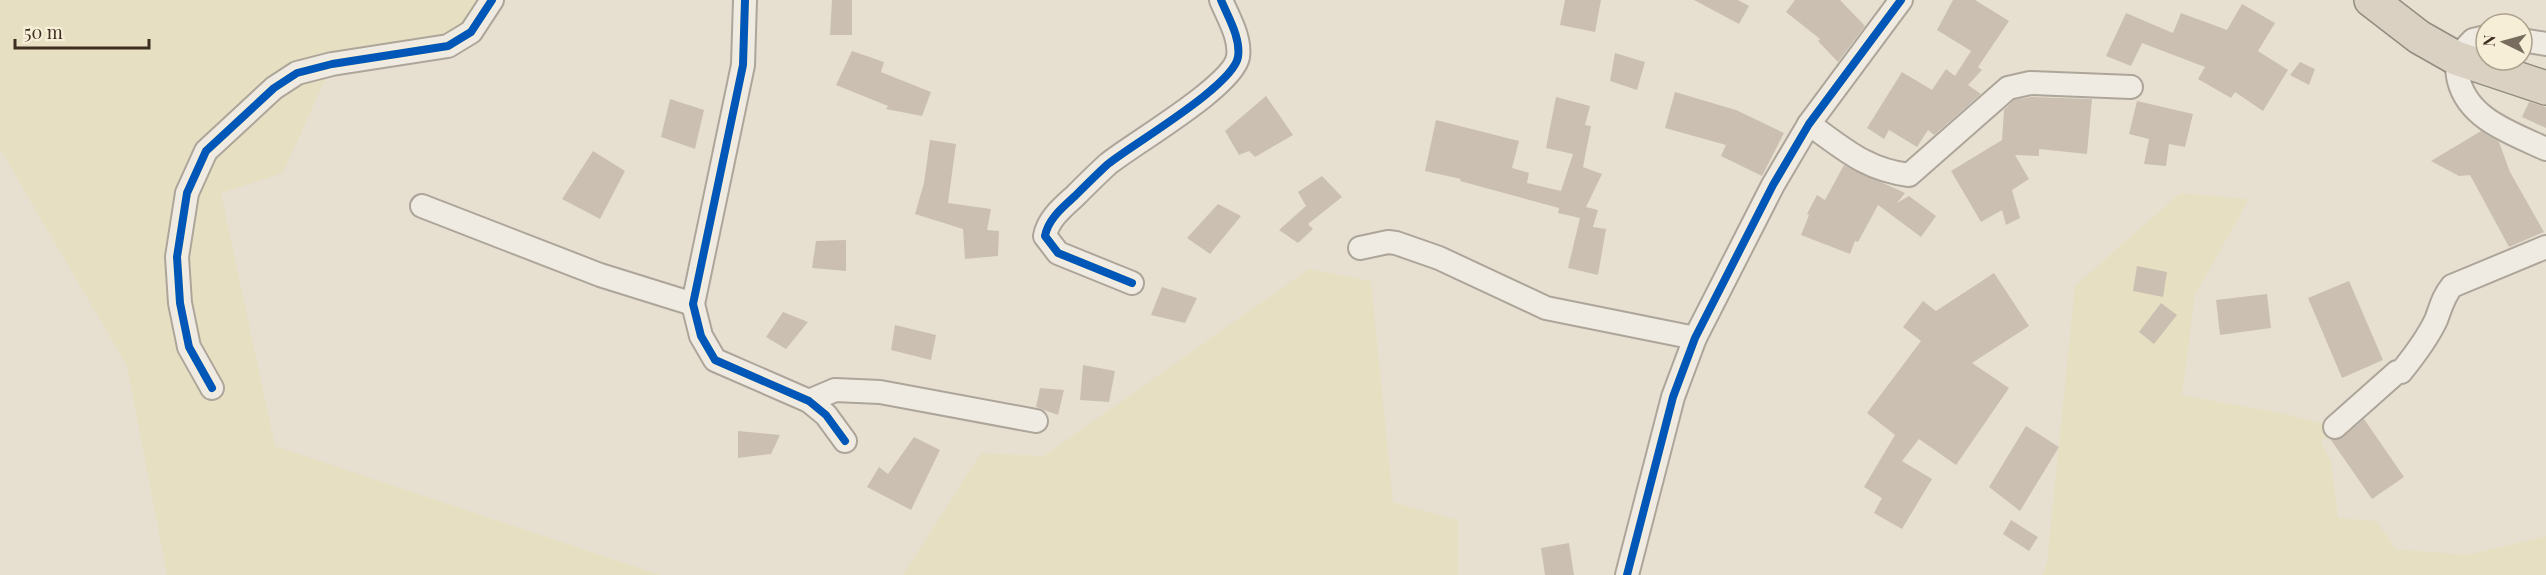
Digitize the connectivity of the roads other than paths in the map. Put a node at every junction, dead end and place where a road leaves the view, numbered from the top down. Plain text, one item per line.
1 (492, 0) edge
2 (745, 0) edge
3 (1221, 0) edge
4 (1901, 0) edge
5 (2371, 0) edge
6 (2474, 40) edge
7 (2456, 57) junction
8 (2131, 87) dead end
9 (2546, 88) edge
10 (1809, 124) junction
11 (2546, 149) edge
12 (422, 206) dead end
13 (2546, 247) edge
14 (1360, 248) dead end
15 (1132, 283) dead end
16 (693, 304) junction
17 (1695, 338) junction
18 (212, 388) dead end
19 (809, 401) junction
20 (1036, 421) dead end
21 (2335, 427) dead end
22 (845, 441) dead end
23 (1627, 575) edge

1 - 18 street
2 - 16 street
3 - 15 street
4 - 10 street
5 - 7 highway
6 - 7 street
7 - 9 highway
7 - 11 street
8 - 10 street
10 - 17 street
12 - 16 street
13 - 21 street
14 - 17 street
16 - 19 street
17 - 23 street
19 - 20 street
19 - 22 street

